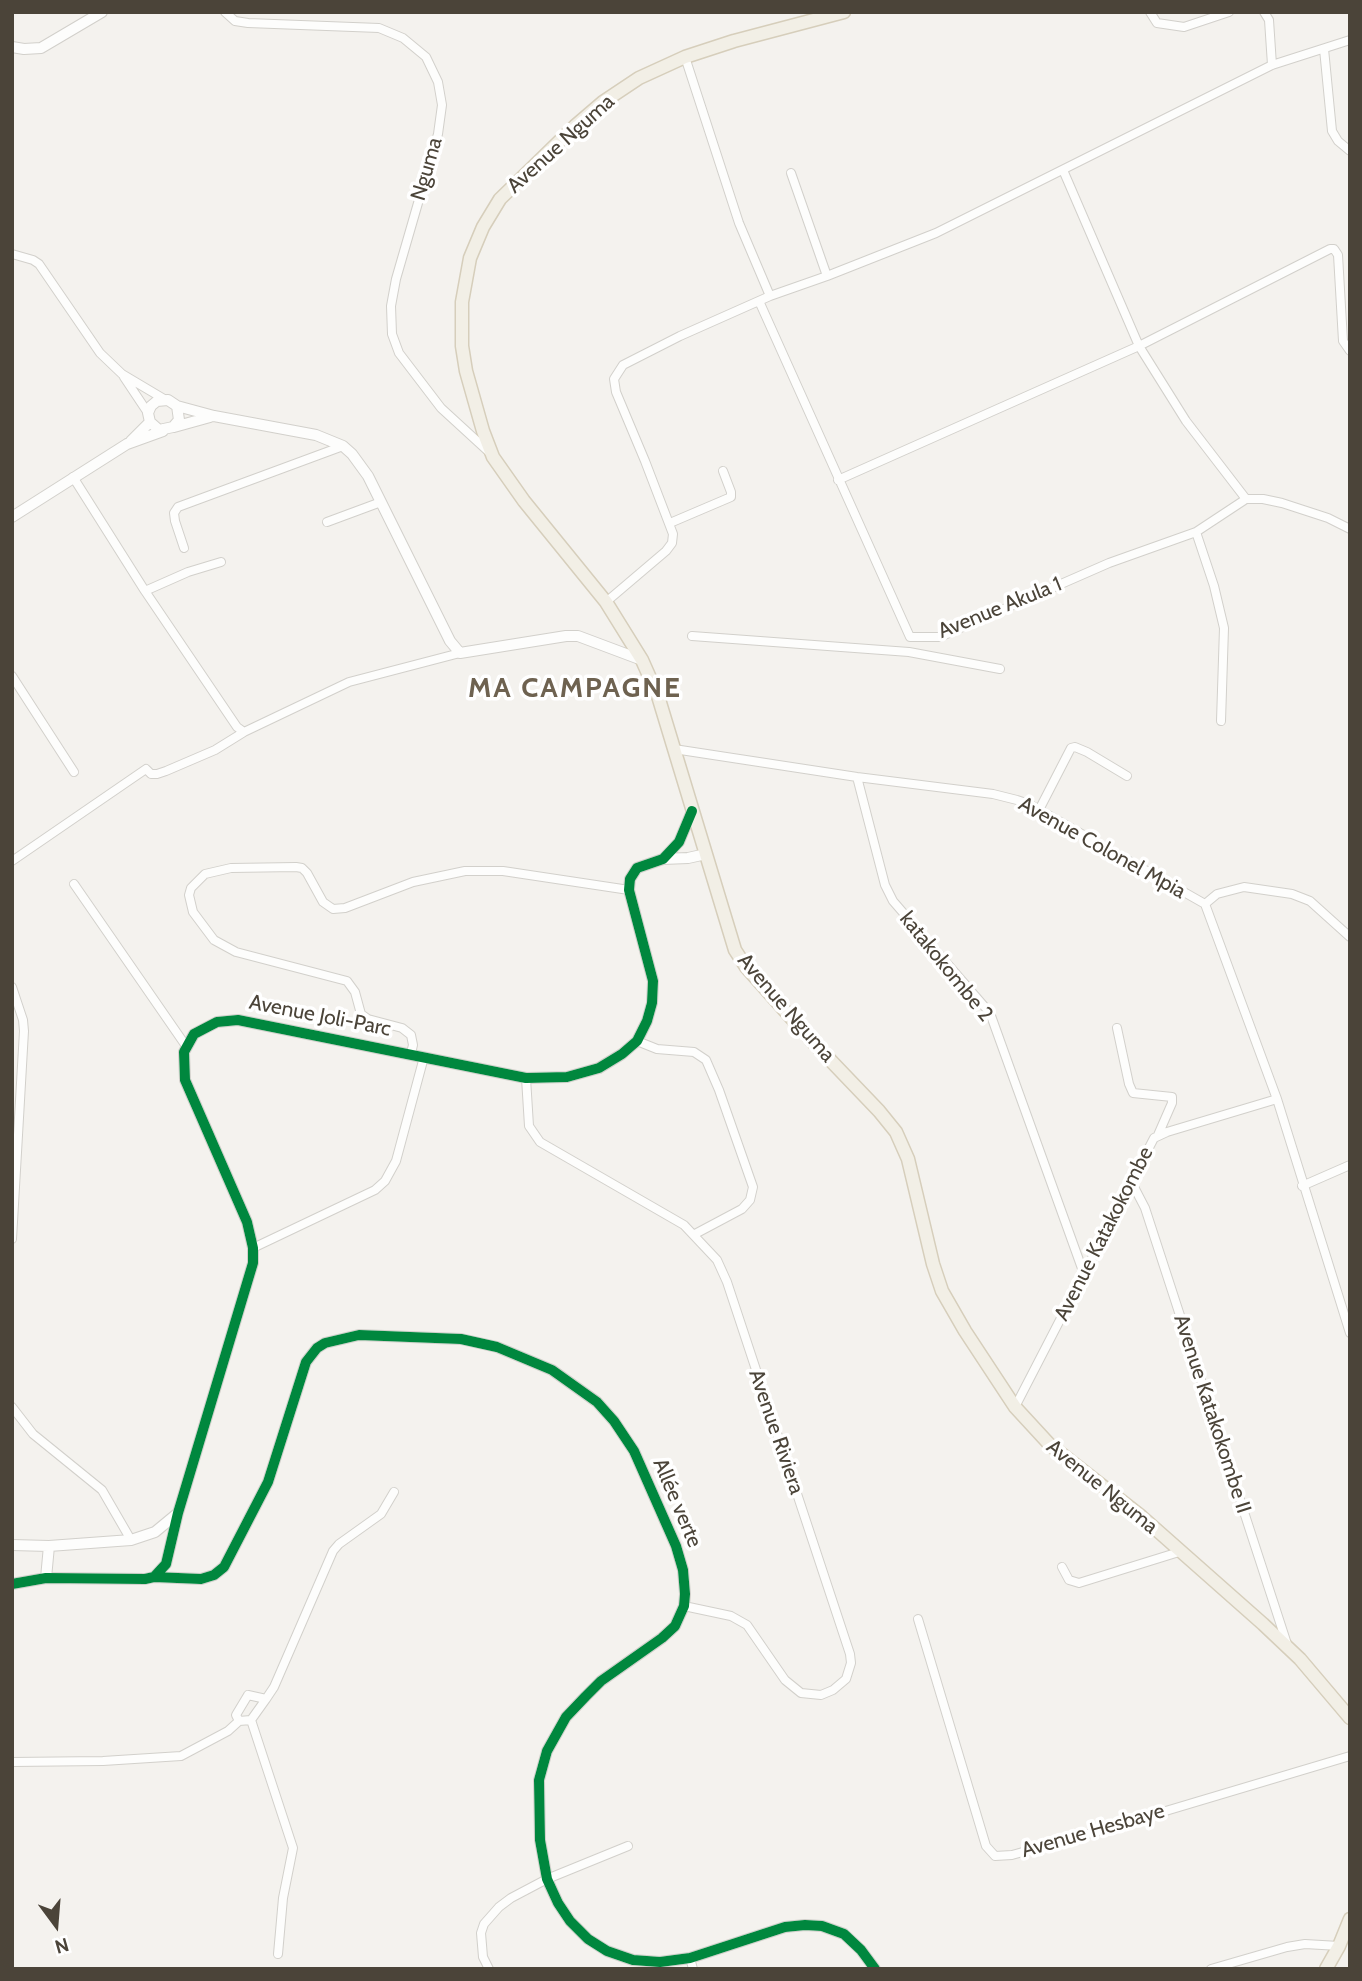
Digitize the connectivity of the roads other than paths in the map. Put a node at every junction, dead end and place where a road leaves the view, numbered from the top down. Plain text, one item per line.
1 (102, 12) edge
2 (225, 12) edge
3 (844, 12) edge
4 (1150, 12) edge
5 (1229, 12) edge
6 (1264, 12) edge
7 (1350, 40) edge
8 (12, 47) edge
9 (1324, 49) junction
10 (685, 57) junction
11 (1272, 65) junction
12 (1350, 151) edge
13 (1063, 170) junction
14 (791, 173) dead end
15 (12, 254) edge
16 (827, 276) junction
17 (770, 296) junction
18 (759, 301) junction
19 (1139, 346) junction
20 (1350, 351) edge
21 (122, 374) junction
22 (164, 399) junction
23 (177, 406) junction
24 (214, 416) junction
25 (149, 417) junction
26 (168, 429) junction
27 (127, 444) junction
28 (342, 446) junction
29 (493, 457) junction
30 (723, 471) dead end
31 (73, 477) junction
32 (838, 480) junction
33 (1246, 499) junction
34 (381, 502) junction
35 (12, 517) edge
36 (327, 523) dead end
37 (670, 523) junction
38 (1350, 529) edge
39 (1196, 532) junction
40 (184, 548) dead end
41 (221, 562) dead end
42 (145, 591) junction
43 (606, 602) junction
44 (692, 636) dead end
45 (910, 637) junction
46 (909, 652) junction
47 (460, 653) junction
48 (642, 660) junction
49 (1000, 669) dead end
50 (12, 676) edge
51 (1221, 721) dead end
52 (244, 732) junction
53 (674, 749) junction
54 (74, 772) dead end
55 (1127, 776) dead end
56 (857, 777) junction
57 (1039, 810) junction
58 (692, 811) junction
59 (706, 854) junction
60 (663, 859) junction
61 (12, 861) edge
62 (74, 884) dead end
63 (629, 890) junction
64 (1205, 904) junction
65 (1350, 937) edge
66 (12, 987) edge
67 (1117, 1028) dead end
68 (637, 1041) junction
69 (186, 1046) junction
70 (411, 1053) junction
71 (424, 1056) junction
72 (526, 1078) junction
73 (1277, 1099) junction
74 (1158, 1135) junction
75 (1350, 1165) edge
76 (1132, 1183) junction
77 (1302, 1186) junction
78 (695, 1234) junction
79 (12, 1239) edge
80 (253, 1248) junction
81 (1084, 1274) junction
82 (1350, 1333) edge
83 (12, 1407) edge
84 (1015, 1407) junction
85 (394, 1492) dead end
86 (178, 1513) junction
87 (131, 1540) junction
88 (12, 1545) edge
89 (49, 1546) junction
90 (1179, 1552) junction
91 (1062, 1567) dead end
92 (154, 1577) junction
93 (46, 1578) junction
94 (12, 1584) edge
95 (684, 1606) junction
96 (918, 1619) dead end
97 (1288, 1648) junction
98 (267, 1699) junction
99 (1350, 1718) edge
100 (251, 1720) junction
101 (239, 1721) junction
102 (1350, 1756) edge
103 (12, 1762) edge
104 (628, 1846) dead end
105 (547, 1880) junction
106 (1350, 1919) edge
107 (1339, 1946) junction
108 (278, 1954) dead end
109 (692, 1963) edge
110 (489, 1969) edge
111 (874, 1969) edge
112 (1211, 1969) edge
113 (1326, 1969) edge

1 - 8 street
2 - 29 street, Nguma
3 - 10 main road, Avenue Nguma
4 - 5 street
6 - 11 street
7 - 9 street
9 - 11 street
9 - 12 street
10 - 17 street
10 - 29 main road, Avenue Nguma
11 - 13 street
13 - 16 street
13 - 19 street
14 - 16 street
15 - 21 street
16 - 17 street
17 - 18 street
18 - 32 street, Avenue Akula 1
18 - 37 street
19 - 20 street
19 - 32 street
19 - 33 street
21 - 22 street
21 - 25 street
22 - 23 street
22 - 25 street
23 - 24 street
23 - 26 street
24 - 26 street
24 - 28 street
25 - 26 street
25 - 27 street
26 - 27 street
27 - 31 street
28 - 34 street
28 - 40 street
29 - 43 main road, Avenue Nguma
30 - 37 street
31 - 35 street
31 - 42 street
32 - 45 street, Avenue Akula 1
33 - 38 street
33 - 39 street, Avenue Akula 1
34 - 36 street
34 - 47 street
37 - 43 street
39 - 45 street, Avenue Akula 1
39 - 51 street
41 - 42 street
42 - 52 street
43 - 48 main road, Avenue Nguma
44 - 46 street
45 - 46 street
46 - 49 street
47 - 48 street
47 - 52 street
48 - 53 main road, Avenue Nguma
50 - 54 street
52 - 61 street
53 - 56 street, Avenue Colonel Mpia
53 - 58 main road, Avenue Nguma
55 - 57 street
56 - 57 street, Avenue Colonel Mpia
56 - 81 street, katakokombe 2
57 - 64 street, Avenue Colonel Mpia
58 - 59 main road, Avenue Nguma
58 - 60 street
59 - 60 street
59 - 84 main road, Avenue Nguma
60 - 63 street
62 - 69 street
63 - 68 street, Avenue Joli-Parc
63 - 70 street
64 - 65 street
64 - 73 street, Avenue Colonel Mpia
66 - 79 street
67 - 74 street
68 - 72 street, Avenue Joli-Parc
68 - 78 street
69 - 70 street, Avenue Joli-Parc
69 - 80 street
70 - 71 street, Avenue Joli-Parc
71 - 72 street, Avenue Joli-Parc
71 - 80 street
72 - 78 street, Avenue Riviera
73 - 74 street, Avenue Katakokombe
73 - 77 street, Avenue Colonel Mpia
74 - 76 street, Avenue Katakokombe
75 - 77 street
76 - 81 street, Avenue Katakokombe
76 - 97 street, Avenue Katakokombe II
77 - 82 street, Avenue Colonel Mpia
78 - 95 street, Avenue Riviera
80 - 86 street
81 - 84 street, Avenue Katakokombe
83 - 87 street
84 - 90 main road, Avenue Nguma
85 - 98 street
86 - 87 street
86 - 92 street
87 - 89 street
88 - 89 street
89 - 93 street
90 - 91 street
90 - 97 main road, Avenue Nguma
92 - 93 street, Allée verte
92 - 95 street, Allée verte
93 - 94 street, Allée verte
95 - 105 street
96 - 102 street, Avenue Hesbaye
97 - 99 main road, Avenue Nguma
98 - 100 street
98 - 101 street
100 - 101 street
100 - 108 street
101 - 103 street
104 - 105 street
105 - 109 street
105 - 110 street
106 - 107 main road
107 - 112 street
107 - 113 main road
109 - 111 street

